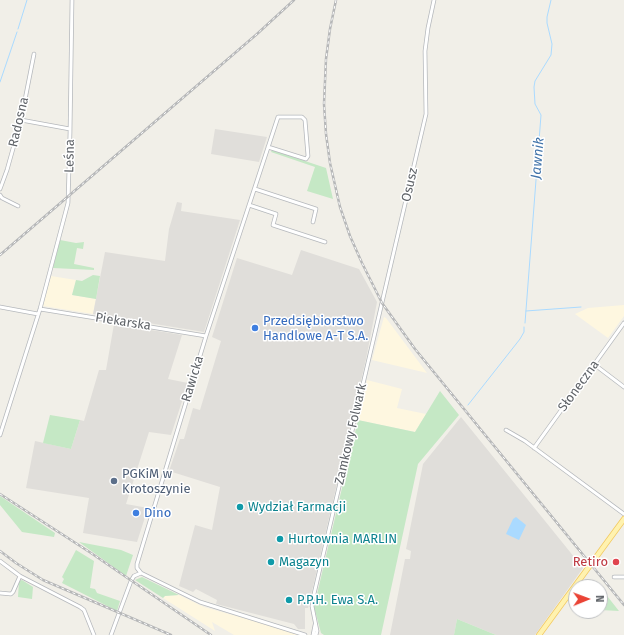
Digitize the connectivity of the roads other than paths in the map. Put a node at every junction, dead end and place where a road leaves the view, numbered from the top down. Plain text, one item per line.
1 (72, 0) edge
2 (434, 0) edge
3 (34, 54) dead end
4 (21, 120) junction
5 (70, 129) junction
6 (268, 147) junction
7 (0, 189) edge
8 (254, 189) junction
9 (0, 195) edge
10 (249, 205) junction
11 (18, 206) dead end
12 (313, 222) dead end
13 (325, 242) dead end
14 (385, 291) joint
15 (0, 307) edge
16 (40, 308) junction
17 (38, 314) junction
18 (624, 323) edge
19 (206, 336) junction
20 (595, 365) junction
21 (624, 387) edge
22 (506, 430) dead end
23 (0, 435) edge
24 (534, 448) junction
25 (624, 514) edge
26 (624, 519) edge
27 (0, 561) edge
28 (141, 573) junction
29 (20, 576) junction
30 (614, 577) dead end
31 (624, 577) edge
32 (0, 593) edge
33 (94, 635) edge
34 (111, 635) edge
35 (305, 635) edge
36 (315, 635) edge
37 (539, 635) edge

1 - 5 street, Leśna
2 - 14 street, Osusz
3 - 4 street, Radosna
4 - 5 street
4 - 7 street, Radosna
5 - 16 street, Leśna
6 - 6 street, Rawicka
6 - 8 street, Rawicka
8 - 10 street, Rawicka
8 - 12 street
9 - 11 street
10 - 13 street
10 - 19 street, Rawicka
14 - 36 street, Zamkowy Folwark
15 - 17 street
16 - 17 street, Leśna
16 - 19 street, Piekarska
17 - 23 street, Leśna
18 - 20 street, Słoneczna
19 - 28 street, Rawicka
20 - 21 street
20 - 24 street, Słoneczna
22 - 24 street
24 - 25 street
26 - 37 main road
27 - 29 street
28 - 34 street
28 - 35 street
29 - 32 street
29 - 33 street
30 - 31 street

